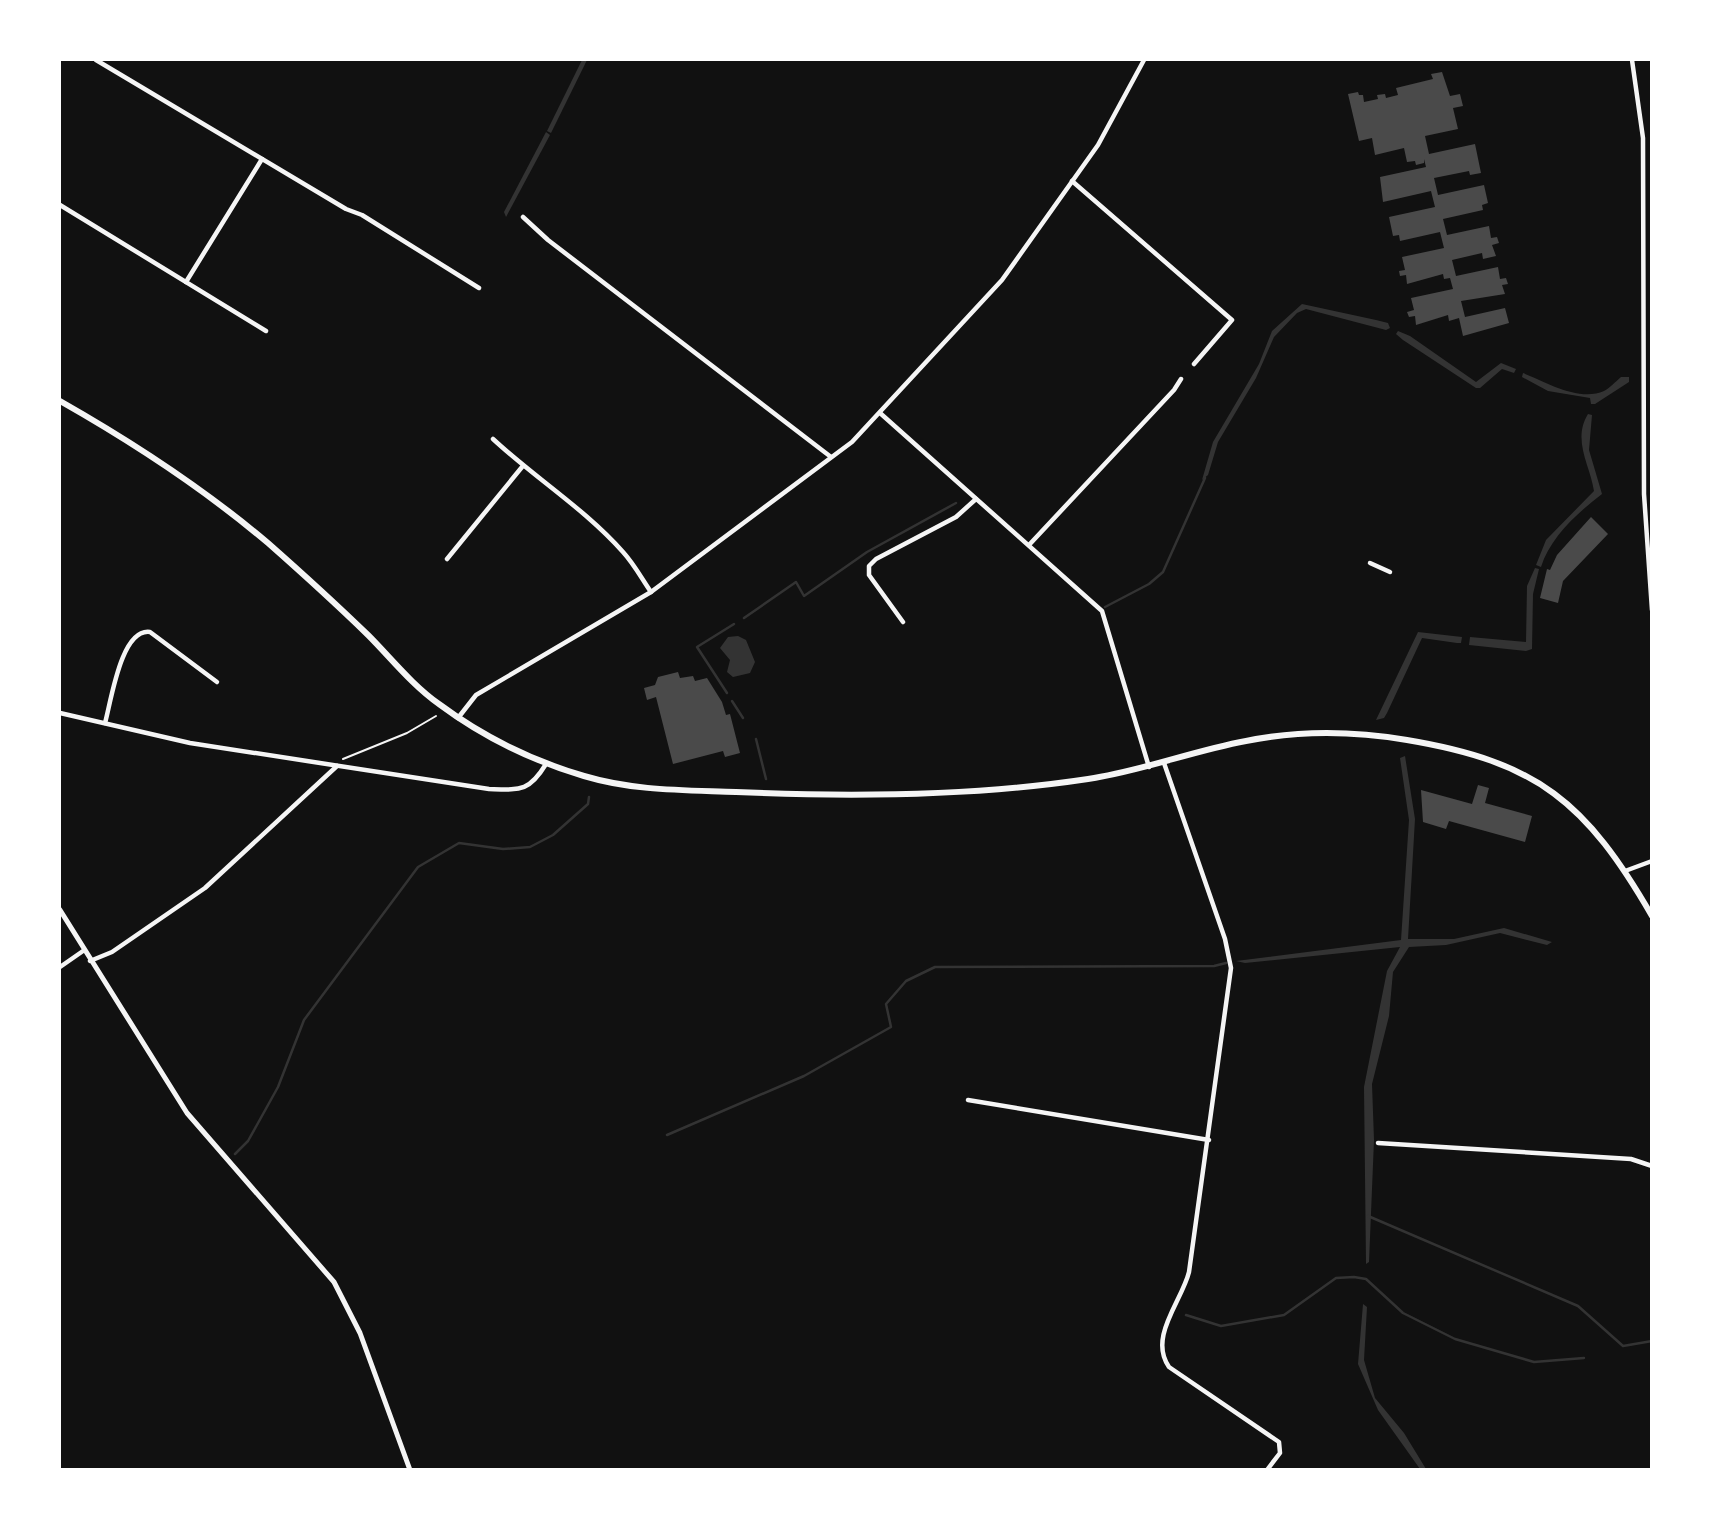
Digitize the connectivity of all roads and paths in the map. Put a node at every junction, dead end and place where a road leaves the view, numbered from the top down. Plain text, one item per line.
1 (96, 60) edge
2 (1144, 60) edge
3 (1632, 60) edge
4 (262, 159) junction
5 (1072, 181) junction
6 (60, 205) edge
7 (523, 217) dead end
8 (186, 282) junction
9 (479, 289) dead end
10 (266, 331) dead end
11 (1194, 364) dead end
12 (1181, 379) dead end
13 (60, 401) edge
14 (880, 413) junction
15 (493, 439) dead end
16 (831, 457) junction
17 (522, 467) junction
18 (975, 499) junction
19 (1029, 545) junction
20 (447, 559) dead end
21 (1370, 563) dead end
22 (1390, 572) dead end
23 (651, 592) junction
24 (1651, 610) edge
25 (903, 622) dead end
26 (217, 682) dead end
27 (60, 713) edge
28 (436, 716) dead end
29 (458, 718) junction
30 (105, 723) junction
31 (1164, 763) junction
32 (546, 764) junction
33 (337, 765) junction
34 (1149, 767) junction
35 (1651, 861) edge
36 (1625, 871) junction
37 (60, 910) edge
38 (1651, 916) edge
39 (83, 951) junction
40 (90, 961) junction
41 (60, 967) edge
42 (968, 1100) dead end
43 (1209, 1140) junction
44 (1378, 1143) dead end
45 (1651, 1166) edge
46 (410, 1469) edge
47 (1267, 1469) edge

1 - 4 street
2 - 5 street
3 - 24 street
4 - 8 street
4 - 9 street
5 - 11 street
5 - 14 street
6 - 8 street
7 - 16 street
8 - 10 street
12 - 19 street
13 - 29 main road
14 - 16 street
14 - 18 street
15 - 17 street
16 - 23 street
17 - 20 street
17 - 23 street
18 - 19 street
18 - 25 street
19 - 34 street
21 - 22 street
23 - 29 street
26 - 30 street
27 - 30 street
28 - 33 path
29 - 32 main road
30 - 33 street
31 - 34 main road
31 - 36 main road
31 - 43 street
32 - 33 street
32 - 34 main road
33 - 40 street
35 - 36 street
36 - 38 main road
37 - 39 street
39 - 40 street
39 - 41 street
40 - 46 street
42 - 43 street
43 - 47 street
44 - 45 street

